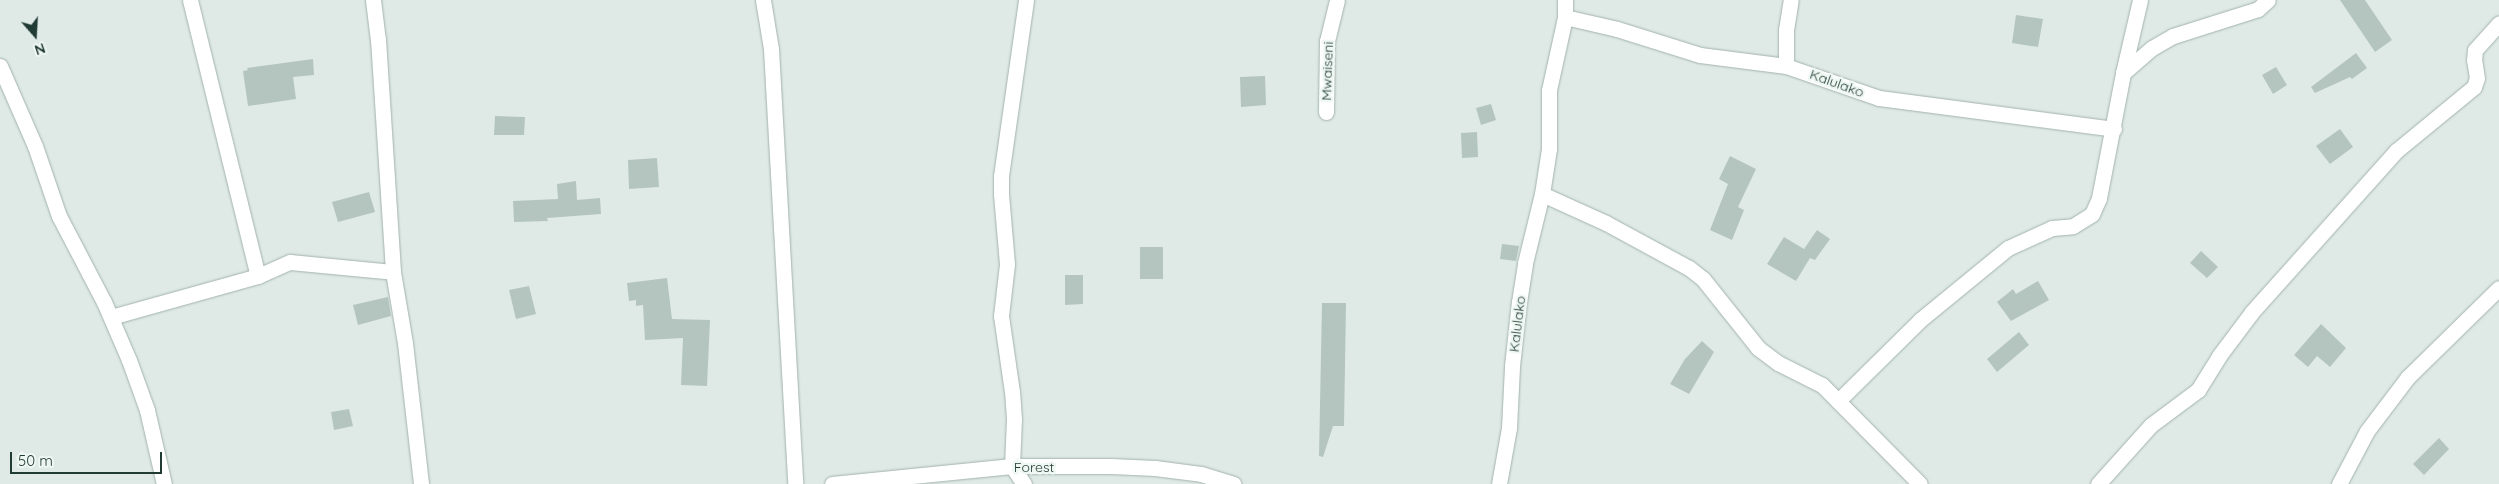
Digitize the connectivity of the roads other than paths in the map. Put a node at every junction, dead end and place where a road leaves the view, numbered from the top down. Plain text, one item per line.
1 (190, 0) edge
2 (373, 0) edge
3 (764, 0) edge
4 (1026, 0) edge
5 (1337, 0) edge
6 (1566, 0) edge
7 (1791, 0) edge
8 (2140, 0) edge
9 (2268, 0) edge
10 (1565, 17) junction
11 (2499, 23) edge
12 (0, 66) edge
13 (1786, 66) junction
14 (2123, 72) junction
15 (1326, 112) dead end
16 (2114, 129) junction
17 (1542, 194) junction
18 (393, 272) junction
19 (258, 276) junction
20 (2499, 288) edge
21 (111, 317) junction
22 (1838, 401) junction
23 (1012, 466) junction
24 (164, 484) edge
25 (421, 484) edge
26 (795, 484) edge
27 (832, 484) edge
28 (1024, 484) edge
29 (1234, 484) edge
30 (1499, 484) edge
31 (1920, 484) edge
32 (2098, 484) edge
33 (2339, 484) edge

1 - 19 street
2 - 18 street
3 - 26 street
4 - 23 street
5 - 15 street, Mwaiseni
6 - 10 street, Kalulako
7 - 13 street
8 - 14 street
9 - 14 street
10 - 13 street, Kalulako
10 - 17 street, Kalulako
11 - 32 street
12 - 21 street
13 - 16 street, Kalulako
14 - 16 street
16 - 22 street
17 - 22 street
17 - 30 street, Kalulako
18 - 19 street
18 - 25 street
19 - 21 street
20 - 33 street
21 - 24 street
22 - 31 street
23 - 27 street, Forest
23 - 28 street
23 - 29 street, Forest

